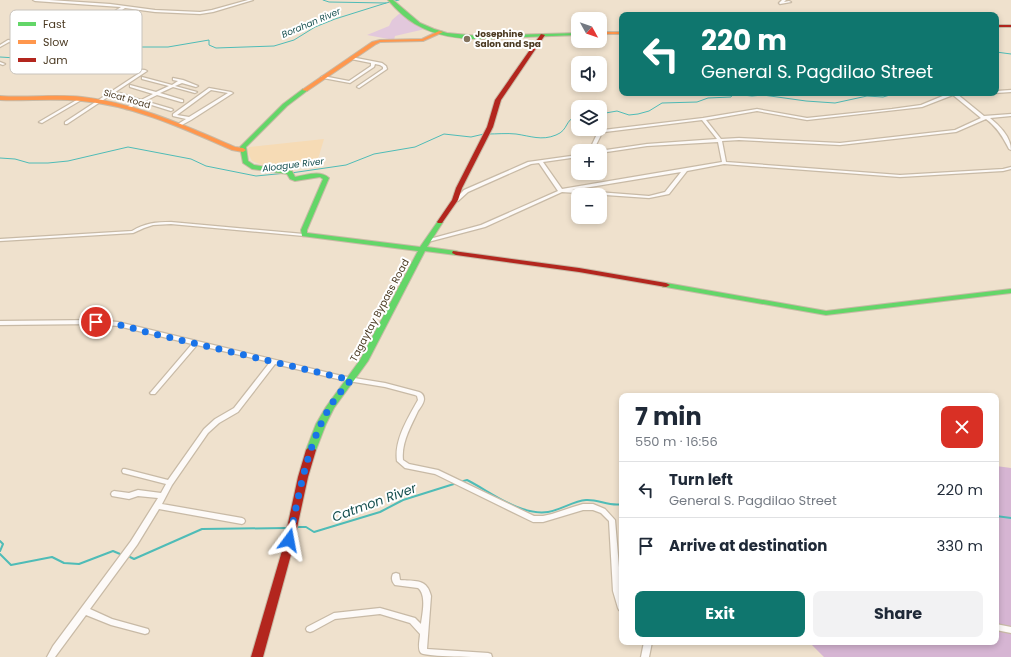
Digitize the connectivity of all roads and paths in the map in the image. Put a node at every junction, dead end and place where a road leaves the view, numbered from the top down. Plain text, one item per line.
1 (35, 0) edge
2 (251, 0) edge
3 (390, 0) edge
4 (784, 0) edge
5 (788, 2) dead end
6 (124, 7) junction
7 (118, 10) edge
8 (999, 26) edge
9 (1011, 26) edge
10 (441, 32) junction
11 (607, 33) edge
12 (619, 33) edge
13 (571, 34) edge
14 (543, 35) junction
15 (10, 41) edge
16 (0, 46) edge
17 (352, 58) junction
18 (373, 62) junction
19 (141, 74) edge
20 (323, 77) junction
21 (143, 78) dead end
22 (174, 79) dead end
23 (182, 81) junction
24 (202, 83) dead end
25 (131, 86) dead end
26 (172, 86) junction
27 (196, 86) junction
28 (359, 87) dead end
29 (188, 90) junction
30 (1011, 91) edge
31 (195, 92) dead end
32 (999, 92) edge
33 (119, 94) dead end
34 (156, 94) junction
35 (946, 96) edge
36 (957, 96) edge
37 (2, 99) edge
38 (81, 99) junction
39 (100, 101) junction
40 (143, 101) junction
41 (182, 101) dead end
42 (127, 108) junction
43 (171, 110) dead end
44 (1011, 115) edge
45 (985, 117) junction
46 (190, 119) junction
47 (703, 119) junction
48 (41, 122) dead end
49 (66, 123) dead end
50 (179, 125) junction
51 (720, 140) junction
52 (594, 144) edge
53 (1011, 149) edge
54 (243, 150) junction
55 (607, 151) edge
56 (571, 157) edge
57 (540, 161) junction
58 (724, 163) junction
59 (1011, 168) edge
60 (685, 170) junction
61 (561, 191) junction
62 (455, 200) junction
63 (304, 235) junction
64 (0, 240) edge
65 (428, 240) junction
66 (423, 248) junction
67 (1011, 291) edge
68 (0, 323) edge
69 (195, 344) junction
70 (273, 362) junction
71 (351, 380) junction
72 (153, 393) dead end
73 (126, 471) dead end
74 (170, 483) junction
75 (114, 494) dead end
76 (162, 496) junction
77 (157, 506) junction
78 (242, 521) dead end
79 (619, 568) edge
80 (396, 576) dead end
81 (619, 598) edge
82 (85, 611) junction
83 (999, 628) edge
84 (310, 629) dead end
85 (1011, 630) edge
86 (145, 631) dead end
87 (424, 633) junction
88 (647, 645) edge
89 (51, 657) edge
90 (257, 657) edge
91 (488, 657) edge
92 (645, 657) edge

1 - 6 street
2 - 6 street
3 - 10 street
4 - 5 street
6 - 7 street
8 - 9 street
10 - 14 street
10 - 17 street
11 - 12 street
13 - 14 street
14 - 62 street, Tagaytay Bypass Road
15 - 16 street
17 - 18 street
17 - 20 street
18 - 20 street
18 - 28 street
19 - 39 street
20 - 54 street
21 - 26 street
22 - 23 street
23 - 26 street
23 - 27 street
24 - 27 street
25 - 34 street
26 - 29 street
26 - 34 street
27 - 29 street
29 - 31 street
30 - 32 street
33 - 40 street
34 - 40 street
34 - 41 street
35 - 47 street
36 - 45 street
37 - 38 street, Sicat Road
38 - 39 street, Sicat Road
38 - 48 street
39 - 42 street, Sicat Road
39 - 49 street
40 - 42 street
40 - 43 street
42 - 50 street, Sicat Road
44 - 45 street
45 - 51 street
45 - 53 street
46 - 46 street
46 - 50 street
47 - 51 street
47 - 52 street
50 - 54 street, Sicat Road
51 - 55 street
51 - 58 street
54 - 63 street
56 - 57 street
57 - 61 street
57 - 62 street
58 - 59 street
58 - 60 street
60 - 61 street
60 - 61 street
61 - 65 street
62 - 65 street, Tagaytay Bypass Road
63 - 64 street
63 - 66 street
65 - 66 street, Tagaytay Bypass Road
66 - 67 street
66 - 71 street, Tagaytay Bypass Road
68 - 69 street
69 - 70 street
69 - 72 street
70 - 71 street
70 - 74 street
71 - 79 street
71 - 90 street, Tagaytay Bypass Road
73 - 74 street
74 - 76 street
75 - 76 street
76 - 77 street
77 - 78 street
77 - 82 street
79 - 81 street
80 - 87 street
82 - 86 street
82 - 89 street
83 - 85 street
84 - 87 street
87 - 91 street
88 - 92 street

